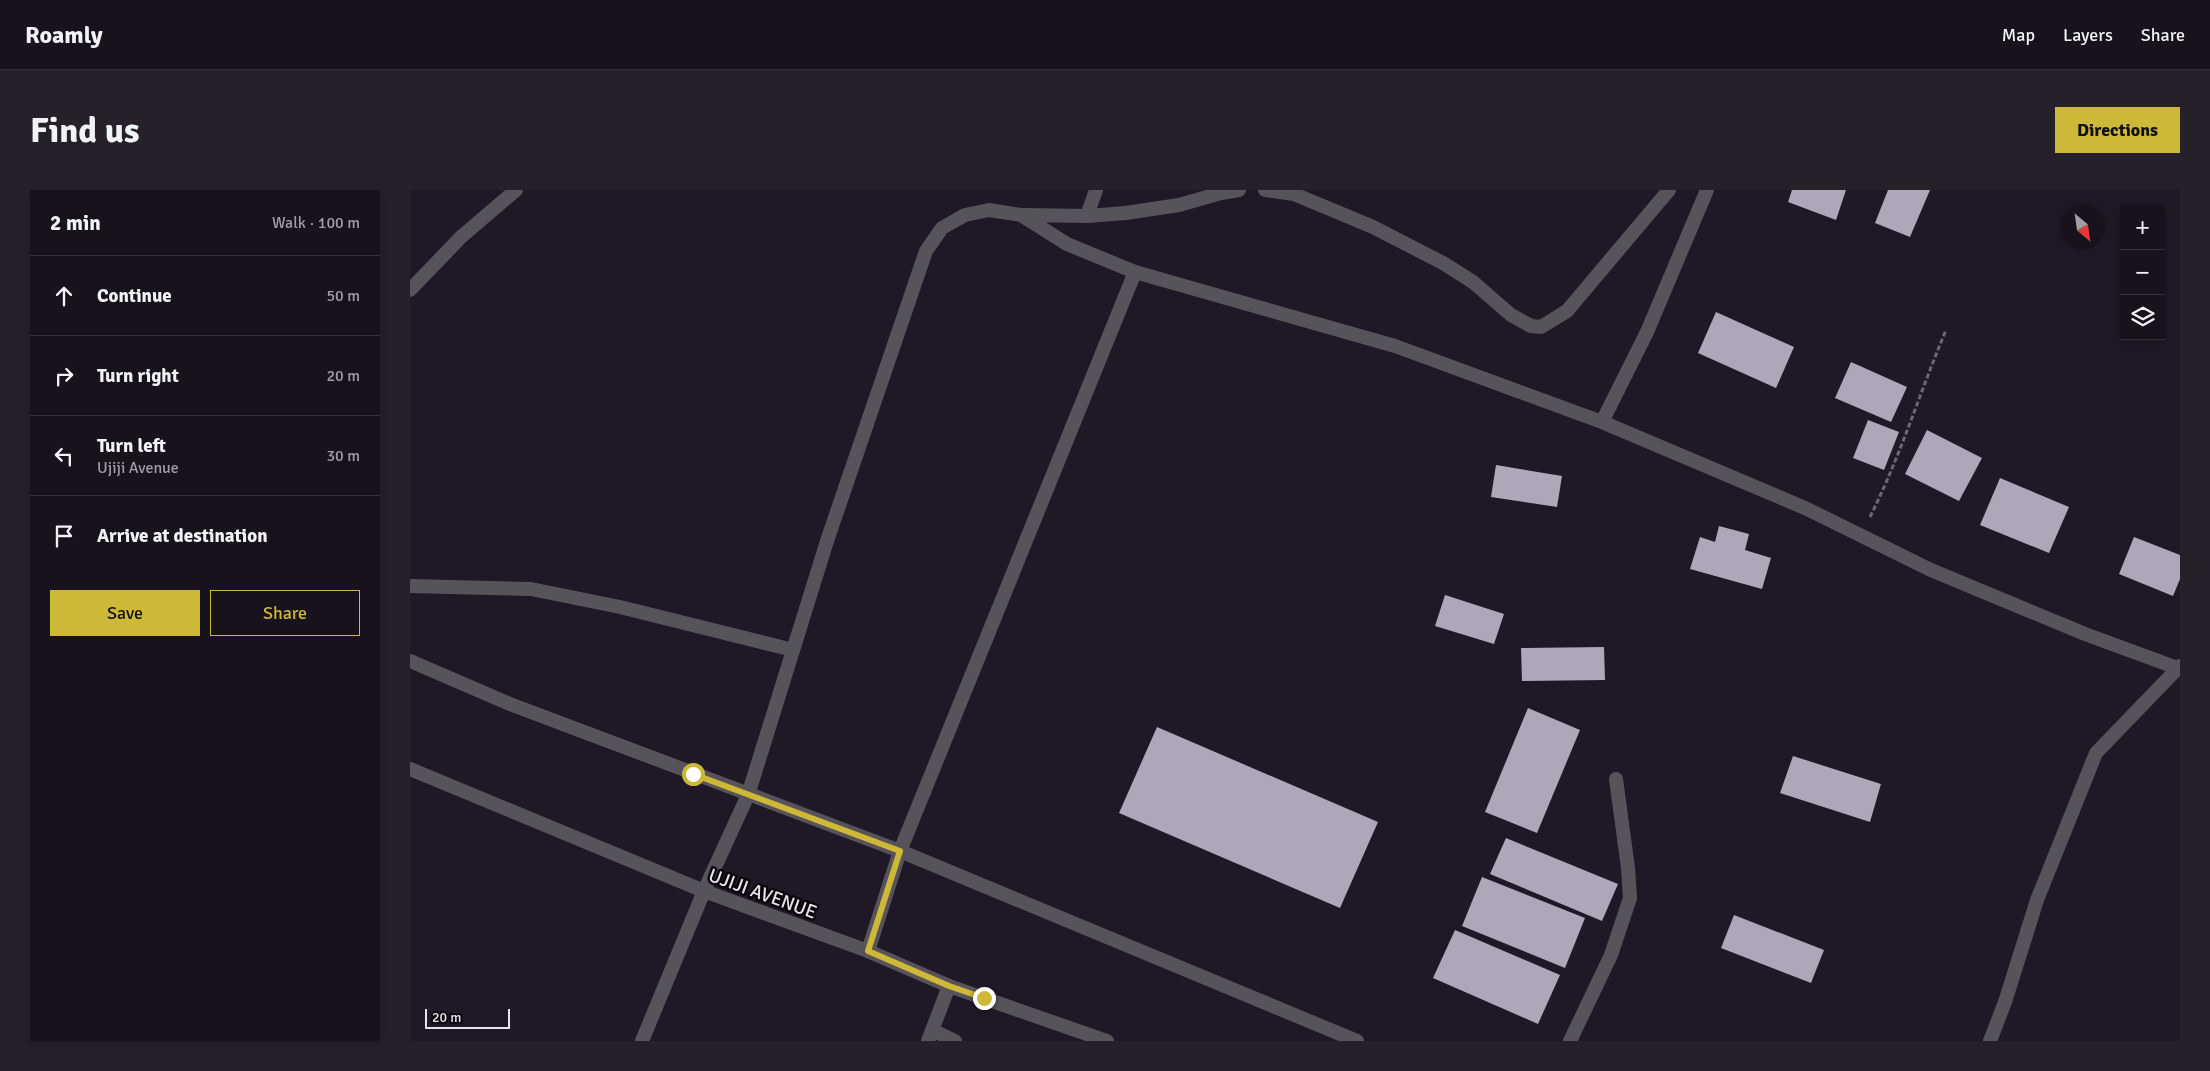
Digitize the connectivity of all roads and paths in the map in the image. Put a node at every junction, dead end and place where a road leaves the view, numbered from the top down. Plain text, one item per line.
1 (516, 190) edge
2 (1096, 190) edge
3 (1239, 190) edge
4 (1265, 190) edge
5 (1669, 190) edge
6 (1707, 190) edge
7 (1021, 215) junction
8 (1087, 216) junction
9 (1135, 272) junction
10 (410, 290) edge
11 (1946, 330) dead end
12 (1602, 422) junction
13 (1861, 536) junction
14 (410, 586) edge
15 (793, 650) junction
16 (410, 661) edge
17 (2180, 668) edge
18 (410, 769) edge
19 (1616, 779) dead end
20 (748, 795) junction
21 (900, 851) junction
22 (704, 891) junction
23 (868, 951) junction
24 (949, 986) junction
25 (930, 1035) edge
26 (642, 1041) edge
27 (956, 1041) edge
28 (1107, 1041) edge
29 (1356, 1041) edge
30 (1570, 1041) edge
31 (1990, 1041) edge

1 - 10 street
2 - 8 street
3 - 8 street
4 - 5 street
6 - 12 street
7 - 8 street
7 - 9 street
7 - 15 street
9 - 12 street
9 - 21 street
11 - 13 path
12 - 13 street
13 - 17 street
14 - 15 street
15 - 20 street
16 - 20 street
17 - 31 street
18 - 22 street, UJIJI AVENUE
19 - 30 street
20 - 21 street
20 - 22 street
21 - 23 street
21 - 29 street
22 - 23 street, UJIJI AVENUE
22 - 26 street
23 - 24 street, UJIJI AVENUE
24 - 25 street
24 - 28 street, UJIJI AVENUE
25 - 27 street

